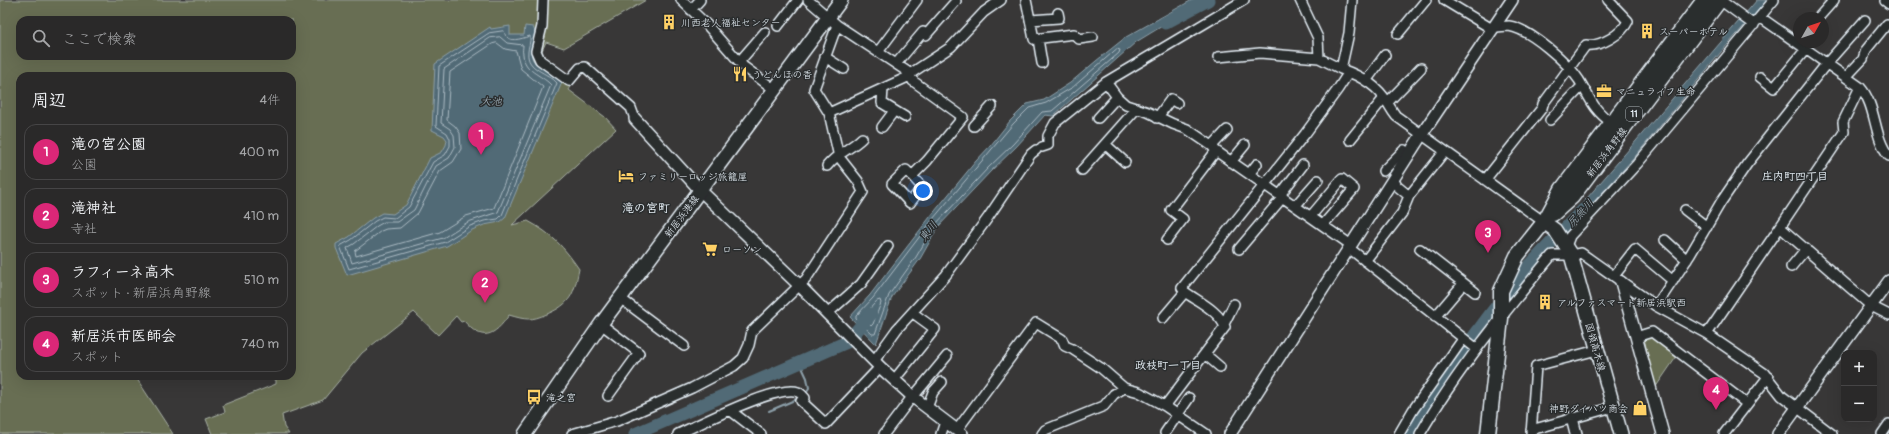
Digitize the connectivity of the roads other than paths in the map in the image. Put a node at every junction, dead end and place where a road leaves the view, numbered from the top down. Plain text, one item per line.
1 (543, 0) edge
2 (682, 0) edge
3 (700, 0) edge
4 (798, 0) edge
5 (808, 0) edge
6 (841, 0) edge
7 (917, 0) edge
8 (1001, 0) edge
9 (1028, 0) edge
10 (1244, 0) edge
11 (1300, 0) edge
12 (1352, 0) edge
13 (1426, 0) edge
14 (1444, 0) edge
15 (1512, 0) edge
16 (1608, 0) edge
17 (1704, 0) edge
18 (1720, 0) edge
19 (1774, 0) edge
20 (1834, 0) edge
21 (956, 1) edge
22 (1458, 3) edge
23 (691, 10) junction
24 (1823, 12) edge
25 (1760, 17) junction
26 (1059, 18) dead end
27 (1030, 20) junction
28 (1865, 20) dead end
29 (832, 21) junction
30 (1752, 24) junction
31 (1887, 24) dead end
32 (778, 26) dead end
33 (1493, 28) junction
34 (765, 32) dead end
35 (1398, 34) dead end
36 (1093, 37) dead end
37 (1793, 38) edge
38 (1038, 39) junction
39 (1806, 49) joint
40 (878, 52) junction
41 (1385, 55) dead end
42 (825, 57) junction
43 (1218, 57) dead end
44 (1319, 58) junction
45 (739, 62) junction
46 (1042, 63) dead end
47 (1827, 63) junction
48 (896, 64) junction
49 (1421, 68) dead end
50 (844, 69) dead end
51 (1569, 69) junction
52 (1345, 70) junction
53 (910, 76) junction
54 (1847, 76) junction
55 (1760, 77) dead end
56 (1366, 81) junction
57 (1106, 82) junction
58 (1582, 86) junction
59 (1860, 87) junction
60 (883, 89) junction
61 (775, 90) junction
62 (1117, 97) junction
63 (1386, 100) junction
64 (1177, 103) dead end
65 (992, 106) dead end
66 (1137, 108) junction
67 (894, 111) junction
68 (828, 113) junction
69 (963, 117) junction
70 (905, 118) dead end
71 (1098, 118) dead end
72 (1157, 118) junction
73 (635, 120) joint
74 (1550, 120) dead end
75 (1612, 123) junction
76 (882, 127) dead end
77 (1227, 130) dead end
78 (1422, 134) junction
79 (862, 138) dead end
80 (1350, 140) dead end
81 (1105, 144) junction
82 (1245, 145) dead end
83 (1214, 149) junction
84 (1445, 151) junction
85 (839, 154) junction
86 (1409, 154) junction
87 (1889, 156) edge
88 (1125, 162) dead end
89 (1231, 162) junction
90 (1257, 164) dead end
91 (1303, 165) dead end
92 (827, 166) dead end
93 (1082, 170) dead end
94 (1383, 171) dead end
95 (1249, 174) junction
96 (912, 176) dead end
97 (1393, 179) junction
98 (1318, 180) dead end
99 (1485, 180) junction
100 (1265, 186) junction
101 (700, 190) junction
102 (1282, 196) junction
103 (1409, 196) junction
104 (1296, 205) junction
105 (1685, 210) dead end
106 (1311, 216) junction
107 (1323, 225) junction
108 (1706, 227) junction
109 (1780, 227) junction
110 (1559, 238) junction
111 (1167, 240) dead end
112 (1665, 240) dead end
113 (888, 246) dead end
114 (1350, 247) junction
115 (1239, 249) dead end
116 (1420, 249) dead end
117 (1806, 249) junction
118 (1687, 260) junction
119 (1365, 261) junction
120 (1790, 267) dead end
121 (1618, 279) junction
122 (1673, 280) junction
123 (1889, 281) edge
124 (1463, 284) junction
125 (800, 286) junction
126 (1185, 292) junction
127 (1475, 292) dead end
128 (620, 298) junction
129 (1234, 304) dead end
130 (1656, 306) junction
131 (1871, 306) junction
132 (913, 313) junction
133 (827, 314) junction
134 (1889, 315) edge
135 (1501, 316) junction
136 (1435, 317) junction
137 (1162, 318) dead end
138 (601, 324) junction
139 (1224, 324) junction
140 (1707, 334) junction
141 (1636, 337) junction
142 (1464, 340) junction
143 (684, 346) dead end
144 (1475, 348) junction
145 (1597, 350) junction
146 (1206, 354) junction
147 (947, 356) dead end
148 (875, 362) junction
149 (1220, 367) dead end
150 (1768, 377) junction
151 (894, 380) junction
152 (942, 382) dead end
153 (1124, 388) junction
154 (608, 396) dead end
155 (913, 397) junction
156 (1189, 398) dead end
157 (1747, 404) junction
158 (1165, 406) junction
159 (1613, 407) junction
160 (927, 408) junction
161 (1798, 408) junction
162 (731, 411) junction
163 (1177, 415) junction
164 (1572, 418) junction
165 (945, 422) junction
166 (1889, 424) edge
167 (960, 432) edge
168 (1531, 432) edge
169 (1166, 433) edge
170 (1201, 433) edge
171 (525, 434) edge
172 (572, 434) edge
173 (678, 434) edge
174 (761, 434) edge
175 (884, 434) edge
176 (941, 434) edge
177 (1042, 434) edge
178 (1230, 434) edge
179 (1399, 434) edge
180 (1420, 434) edge
181 (1488, 434) edge
182 (1576, 434) edge
183 (1621, 434) edge
184 (1663, 434) edge
185 (1724, 434) edge
186 (1778, 434) edge
187 (1832, 434) edge
188 (1882, 434) edge

1 - 73 street
2 - 23 street
3 - 23 street
4 - 32 street
5 - 29 street
6 - 29 main road, 新居浜港線
7 - 40 street
8 - 53 street
9 - 27 street
10 - 57 street
11 - 44 street
12 - 52 street
13 - 35 street
14 - 22 street
15 - 33 street
16 - 51 street
17 - 75 main road, 新居浜角野線 / 11
18 - 30 street
18 - 110 main road, 新居浜角野線 / 11
19 - 25 street
20 - 24 street
21 - 48 street
22 - 33 street
23 - 45 street
25 - 30 street
25 - 37 street
26 - 27 street
27 - 38 street
28 - 47 street
29 - 40 street
29 - 42 street
29 - 61 main road, 新居浜港線
30 - 110 street
31 - 54 street
33 - 51 street
33 - 78 street
34 - 45 street
36 - 38 street
38 - 46 street
39 - 47 street
39 - 55 street
40 - 48 street
41 - 56 street
42 - 50 street
42 - 68 street
43 - 44 street
44 - 52 street
45 - 61 street
47 - 54 street
47 - 108 street
48 - 53 street
49 - 63 street
51 - 58 street
51 - 99 street
52 - 56 street
52 - 100 street
53 - 60 street
53 - 69 street
54 - 59 street
56 - 63 street
57 - 62 street
57 - 132 street
58 - 74 street
58 - 75 street
59 - 87 street
59 - 109 street
60 - 67 street
60 - 68 street
61 - 101 main road, 新居浜港線
62 - 66 street
62 - 71 street
63 - 78 street
63 - 80 street
64 - 72 street
65 - 69 street
66 - 72 street
66 - 81 street
67 - 70 street
67 - 76 street
68 - 85 street
69 - 96 street
72 - 83 street
73 - 101 street
75 - 110 main road, 新居浜角野線 / 11
77 - 83 street
78 - 84 street
78 - 86 street
79 - 85 street
81 - 88 street
81 - 93 street
82 - 89 street
83 - 89 street
83 - 111 street
84 - 99 street
84 - 103 street
85 - 92 street
85 - 125 street
86 - 94 street
86 - 97 street
89 - 95 street
90 - 95 street
91 - 102 street
95 - 100 street
97 - 103 street
97 - 114 street
98 - 104 street
99 - 110 street
100 - 102 street
100 - 126 street
101 - 125 street
101 - 128 main road, 新居浜港線
102 - 104 street
102 - 115 street
103 - 119 street
104 - 106 street
105 - 108 street
106 - 107 street
106 - 107 street
107 - 114 street
108 - 118 street
109 - 117 street
109 - 140 street
110 - 121 street
110 - 135 street
110 - 135 main road, 新居浜角野線 / 11
110 - 145 main road, 国領高木線
112 - 118 street
113 - 133 street
114 - 119 street
114 - 178 street
116 - 124 street
117 - 120 street
117 - 131 street
118 - 122 street
119 - 136 street
121 - 122 street
121 - 130 street
121 - 141 street
122 - 130 street
123 - 131 street
124 - 127 street
124 - 136 street
125 - 133 street
125 - 172 street
126 - 137 street
126 - 139 street
128 - 138 main road, 新居浜港線
128 - 143 street
129 - 139 street
130 - 140 street
131 - 134 street
131 - 161 street
132 - 148 street
132 - 151 street
133 - 148 street
135 - 144 street
135 - 181 main road, 11
136 - 142 street
138 - 154 street
138 - 171 main road, 新居浜港線
139 - 146 street
140 - 150 street
141 - 157 street
141 - 184 street
142 - 144 street
142 - 179 street
144 - 180 street
145 - 159 main road, 国領高木線
145 - 168 street
146 - 149 street
146 - 158 street
147 - 155 street
148 - 151 street
148 - 162 street
150 - 157 street
150 - 161 street
151 - 155 street
152 - 160 street
153 - 158 street
153 - 167 street
153 - 177 street
155 - 160 street
155 - 175 street
156 - 163 street
157 - 185 street
158 - 163 street
159 - 164 street
159 - 183 main road, 国領高木線
160 - 165 street
161 - 186 street
161 - 187 street
162 - 173 street
162 - 174 street
163 - 169 street
163 - 170 street
164 - 168 street
164 - 182 street
165 - 167 street
165 - 176 street
166 - 188 street

